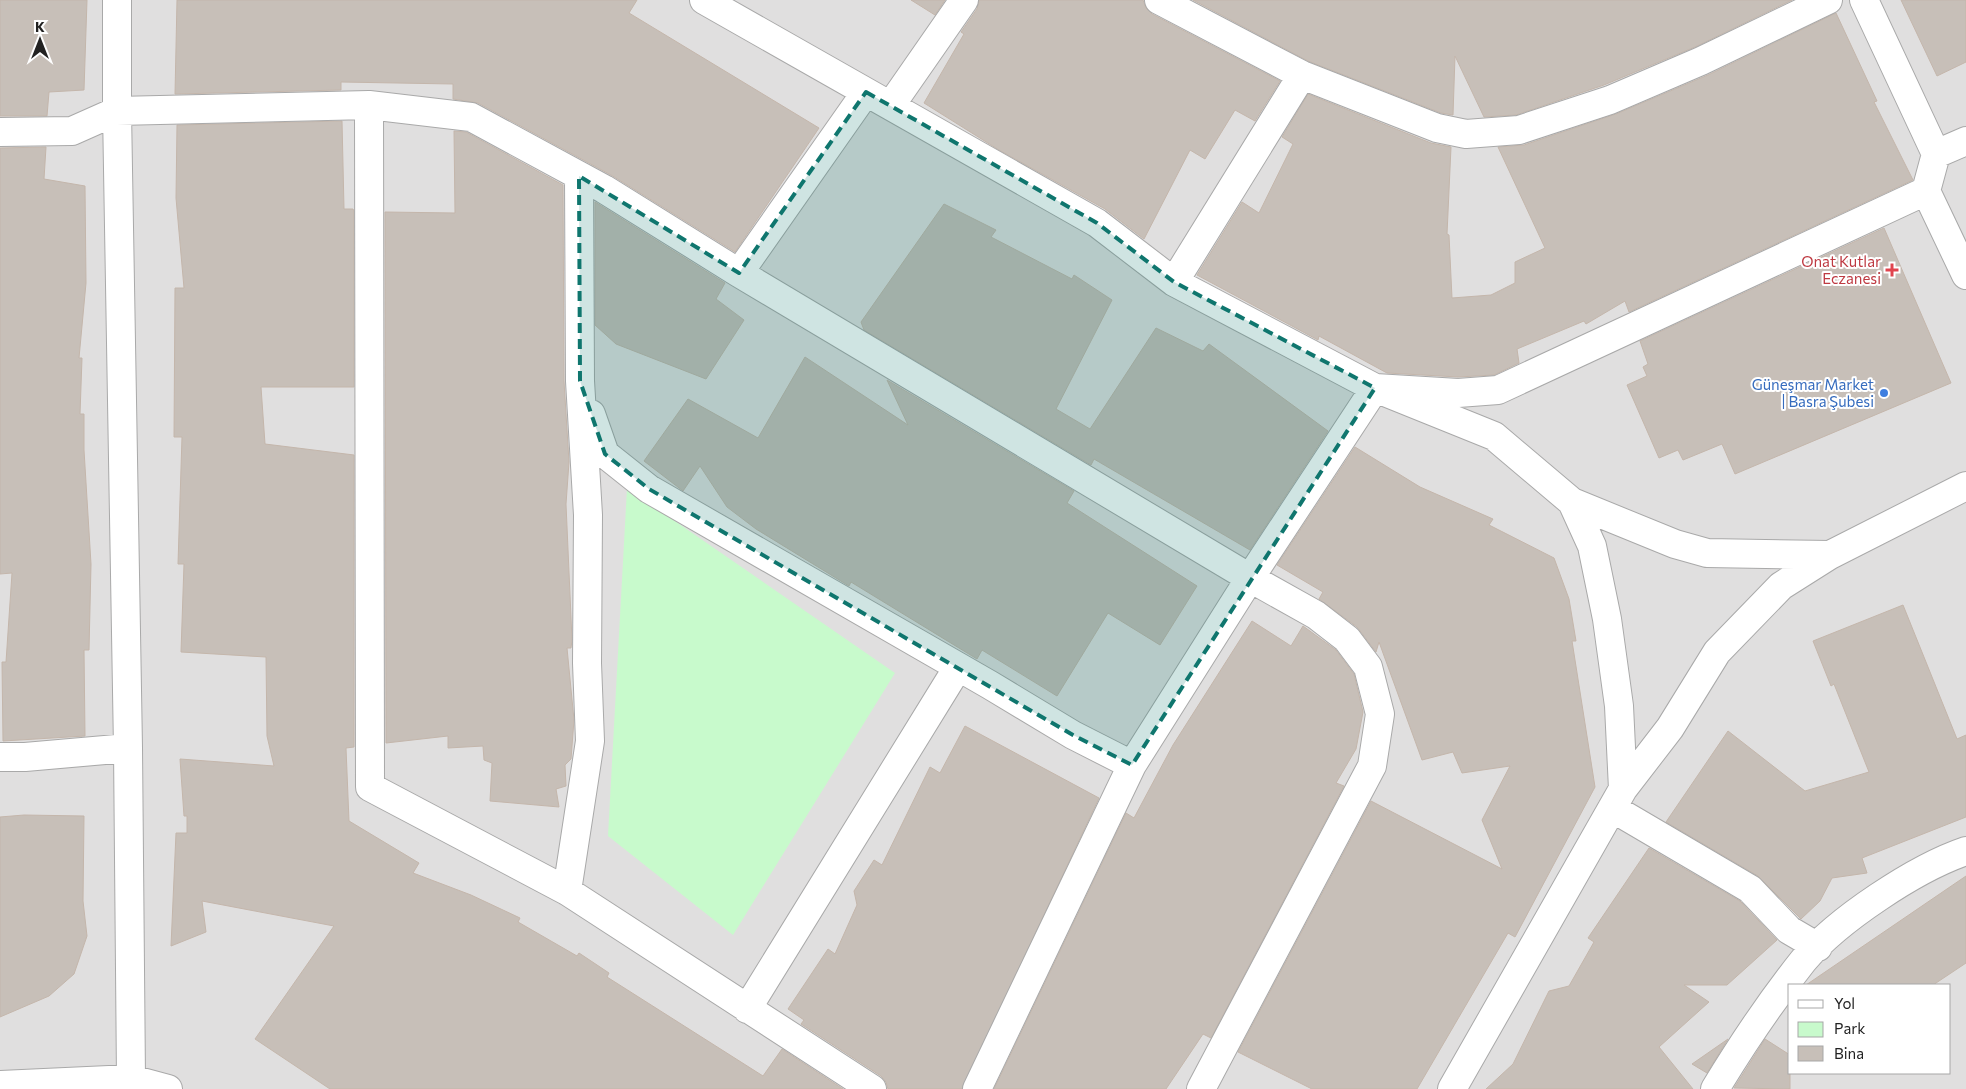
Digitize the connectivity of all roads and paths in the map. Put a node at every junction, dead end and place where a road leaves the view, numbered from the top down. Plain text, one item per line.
1 (117, 0) edge
2 (704, 0) edge
3 (964, 0) edge
4 (1159, 0) edge
5 (1828, 0) edge
6 (1864, 0) edge
7 (1302, 75) junction
8 (866, 92) junction
9 (369, 104) junction
10 (891, 105) junction
11 (117, 111) junction
12 (0, 132) edge
13 (1966, 141) edge
14 (1936, 154) junction
15 (579, 176) junction
16 (1926, 191) junction
17 (739, 273) junction
18 (1966, 275) edge
19 (1174, 282) junction
20 (580, 381) junction
21 (1375, 388) junction
22 (1966, 486) edge
23 (1572, 502) junction
24 (1830, 555) junction
25 (1250, 578) junction
26 (958, 667) junction
27 (128, 748) junction
28 (0, 757) edge
29 (1132, 765) junction
30 (1617, 798) junction
31 (1966, 851) edge
32 (568, 891) junction
33 (1818, 947) junction
34 (747, 1009) junction
35 (130, 1079) junction
36 (0, 1085) edge
37 (168, 1089) edge
38 (872, 1089) edge
39 (977, 1089) edge
40 (1201, 1089) edge
41 (1452, 1089) edge
42 (1715, 1089) edge

1 - 11 street
2 - 8 street
3 - 10 street
4 - 7 street
5 - 7 street
6 - 14 street
7 - 19 street
8 - 10 street
8 - 17 street
9 - 11 street
9 - 15 street
9 - 32 street
10 - 19 street
11 - 12 street
11 - 27 street
13 - 14 street
14 - 16 street
15 - 17 street
15 - 20 street
16 - 18 street
16 - 21 street
17 - 25 street
19 - 21 street
20 - 26 street
20 - 32 street
21 - 23 street
21 - 25 street
22 - 24 street
23 - 24 street
23 - 30 street
24 - 30 street
25 - 29 street
25 - 40 street
26 - 29 street
26 - 34 street
27 - 28 street
27 - 35 street
29 - 39 street
30 - 33 street
30 - 41 street
31 - 33 street
32 - 34 street
33 - 42 street
34 - 38 street
35 - 36 street
35 - 37 street

